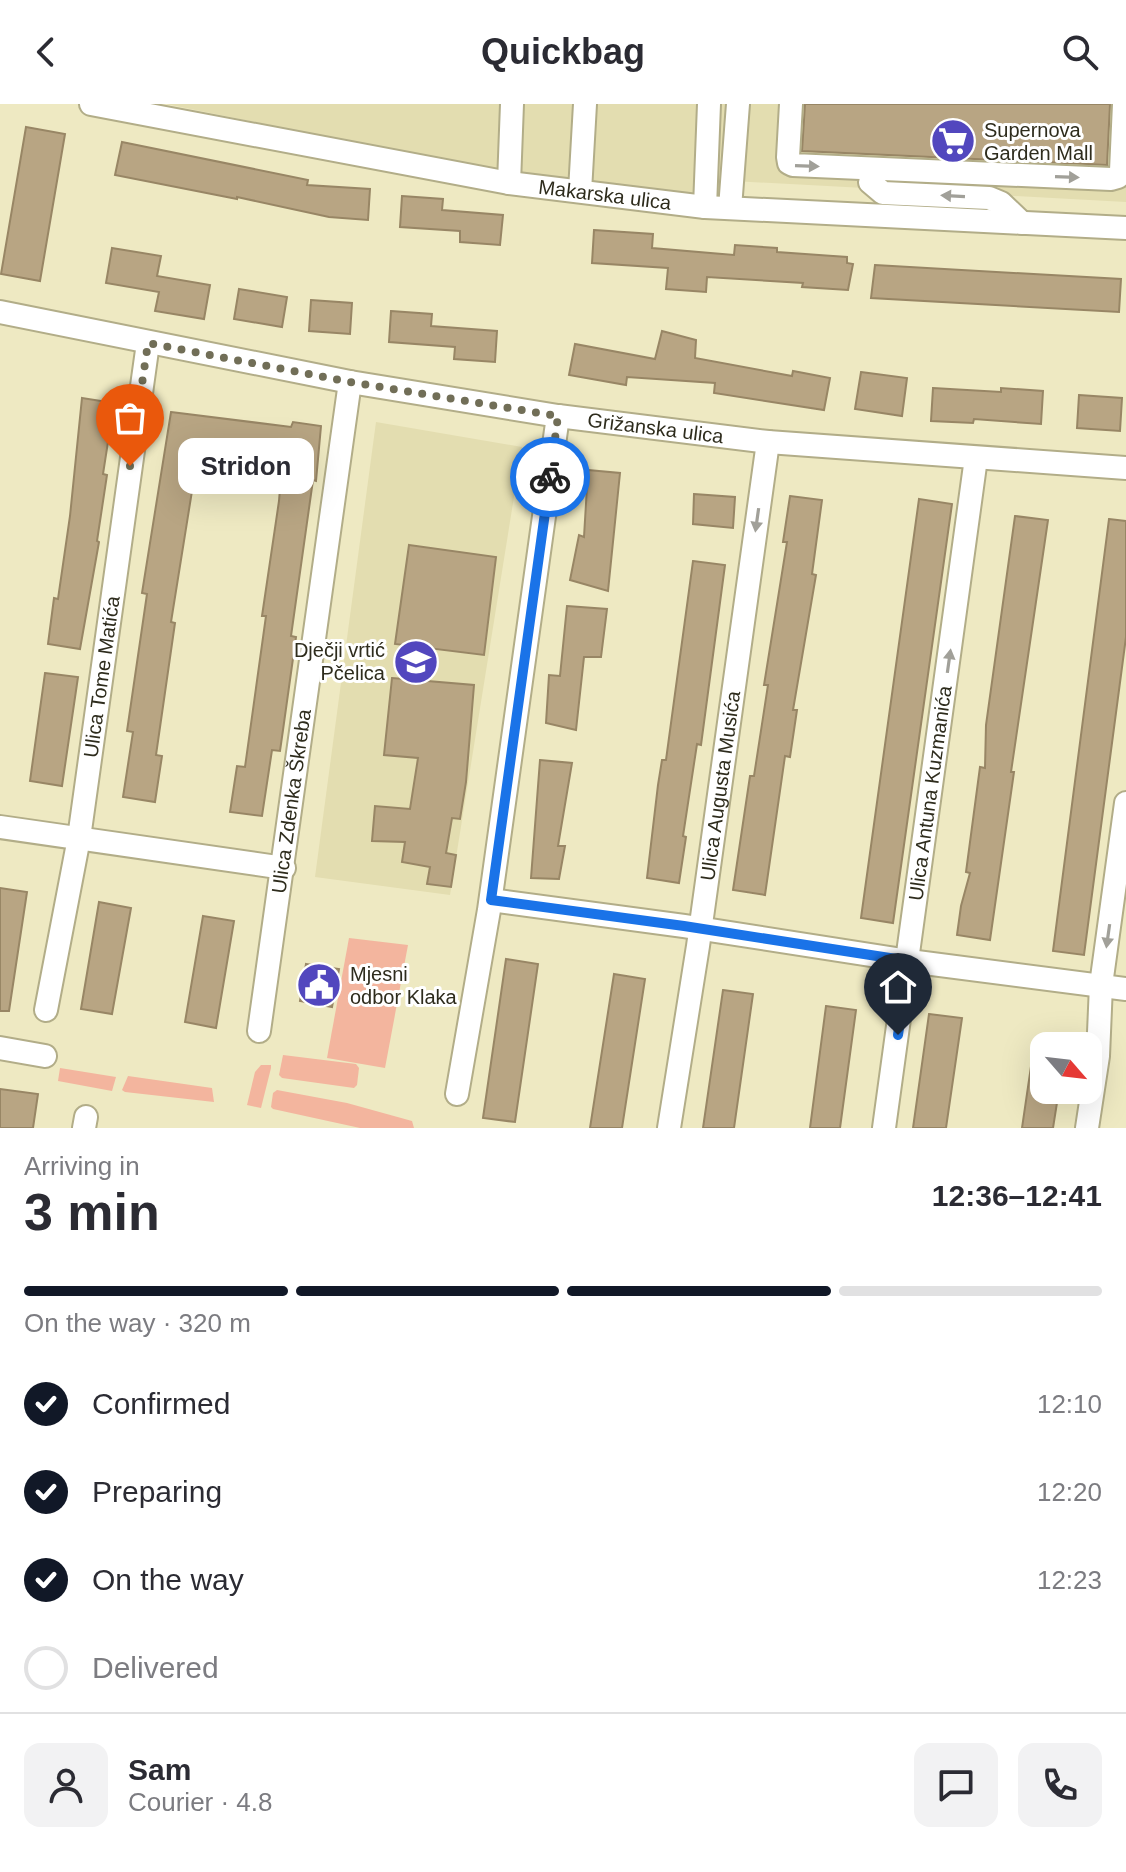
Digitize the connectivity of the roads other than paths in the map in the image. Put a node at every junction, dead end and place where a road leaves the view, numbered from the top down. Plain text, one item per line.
1 (91, 104) edge
2 (512, 104) edge
3 (585, 104) edge
4 (709, 104) edge
5 (738, 104) edge
6 (791, 104) edge
7 (1124, 104) edge
8 (870, 182) dead end
9 (509, 183) junction
10 (580, 191) junction
11 (705, 207) junction
12 (730, 208) junction
13 (1022, 223) junction
14 (1126, 228) edge
15 (0, 312) edge
16 (148, 343) junction
17 (350, 382) junction
18 (558, 416) junction
19 (768, 442) junction
20 (976, 458) junction
21 (1126, 468) edge
22 (1126, 803) edge
23 (0, 827) edge
24 (79, 838) junction
25 (284, 868) junction
26 (491, 900) junction
27 (700, 928) junction
28 (909, 961) junction
29 (1101, 985) junction
30 (1126, 989) edge
31 (46, 1010) dead end
32 (259, 1031) dead end
33 (0, 1048) edge
34 (45, 1056) dead end
35 (457, 1094) dead end
36 (669, 1128) edge
37 (884, 1128) edge
38 (1087, 1128) edge

1 - 9 street, Makarska ulica
2 - 9 street
3 - 10 street
4 - 11 street
5 - 12 street
6 -> 7 street
13 -> 8 street
9 - 10 street, Makarska ulica
10 - 11 street, Makarska ulica
11 - 12 street, Makarska ulica
12 - 13 street, Makarska ulica
13 - 14 street, Makarska ulica
15 - 16 street, Grižanska ulica
16 - 17 street, Grižanska ulica
16 - 24 street, Ulica Tome Matića
17 - 18 street, Grižanska ulica
17 - 25 street, Ulica Zdenka Škreba
18 - 19 street, Grižanska ulica
18 - 26 street
19 - 20 street, Grižanska ulica
19 -> 27 street, Ulica Augusta Musića
20 - 21 street, Grižanska ulica
28 -> 20 street, Ulica Antuna Kuzmanića
22 -> 29 street
23 - 24 street
24 - 25 street
24 - 31 street, Ulica Tome Matića
25 - 32 street, Ulica Zdenka Škreba
26 - 27 street
26 - 35 street
27 - 28 street
27 - 36 street, Ulica Augusta Musića
28 - 29 street
28 - 37 street, Ulica Antuna Kuzmanića
29 - 30 street
29 - 38 street
33 - 34 street

